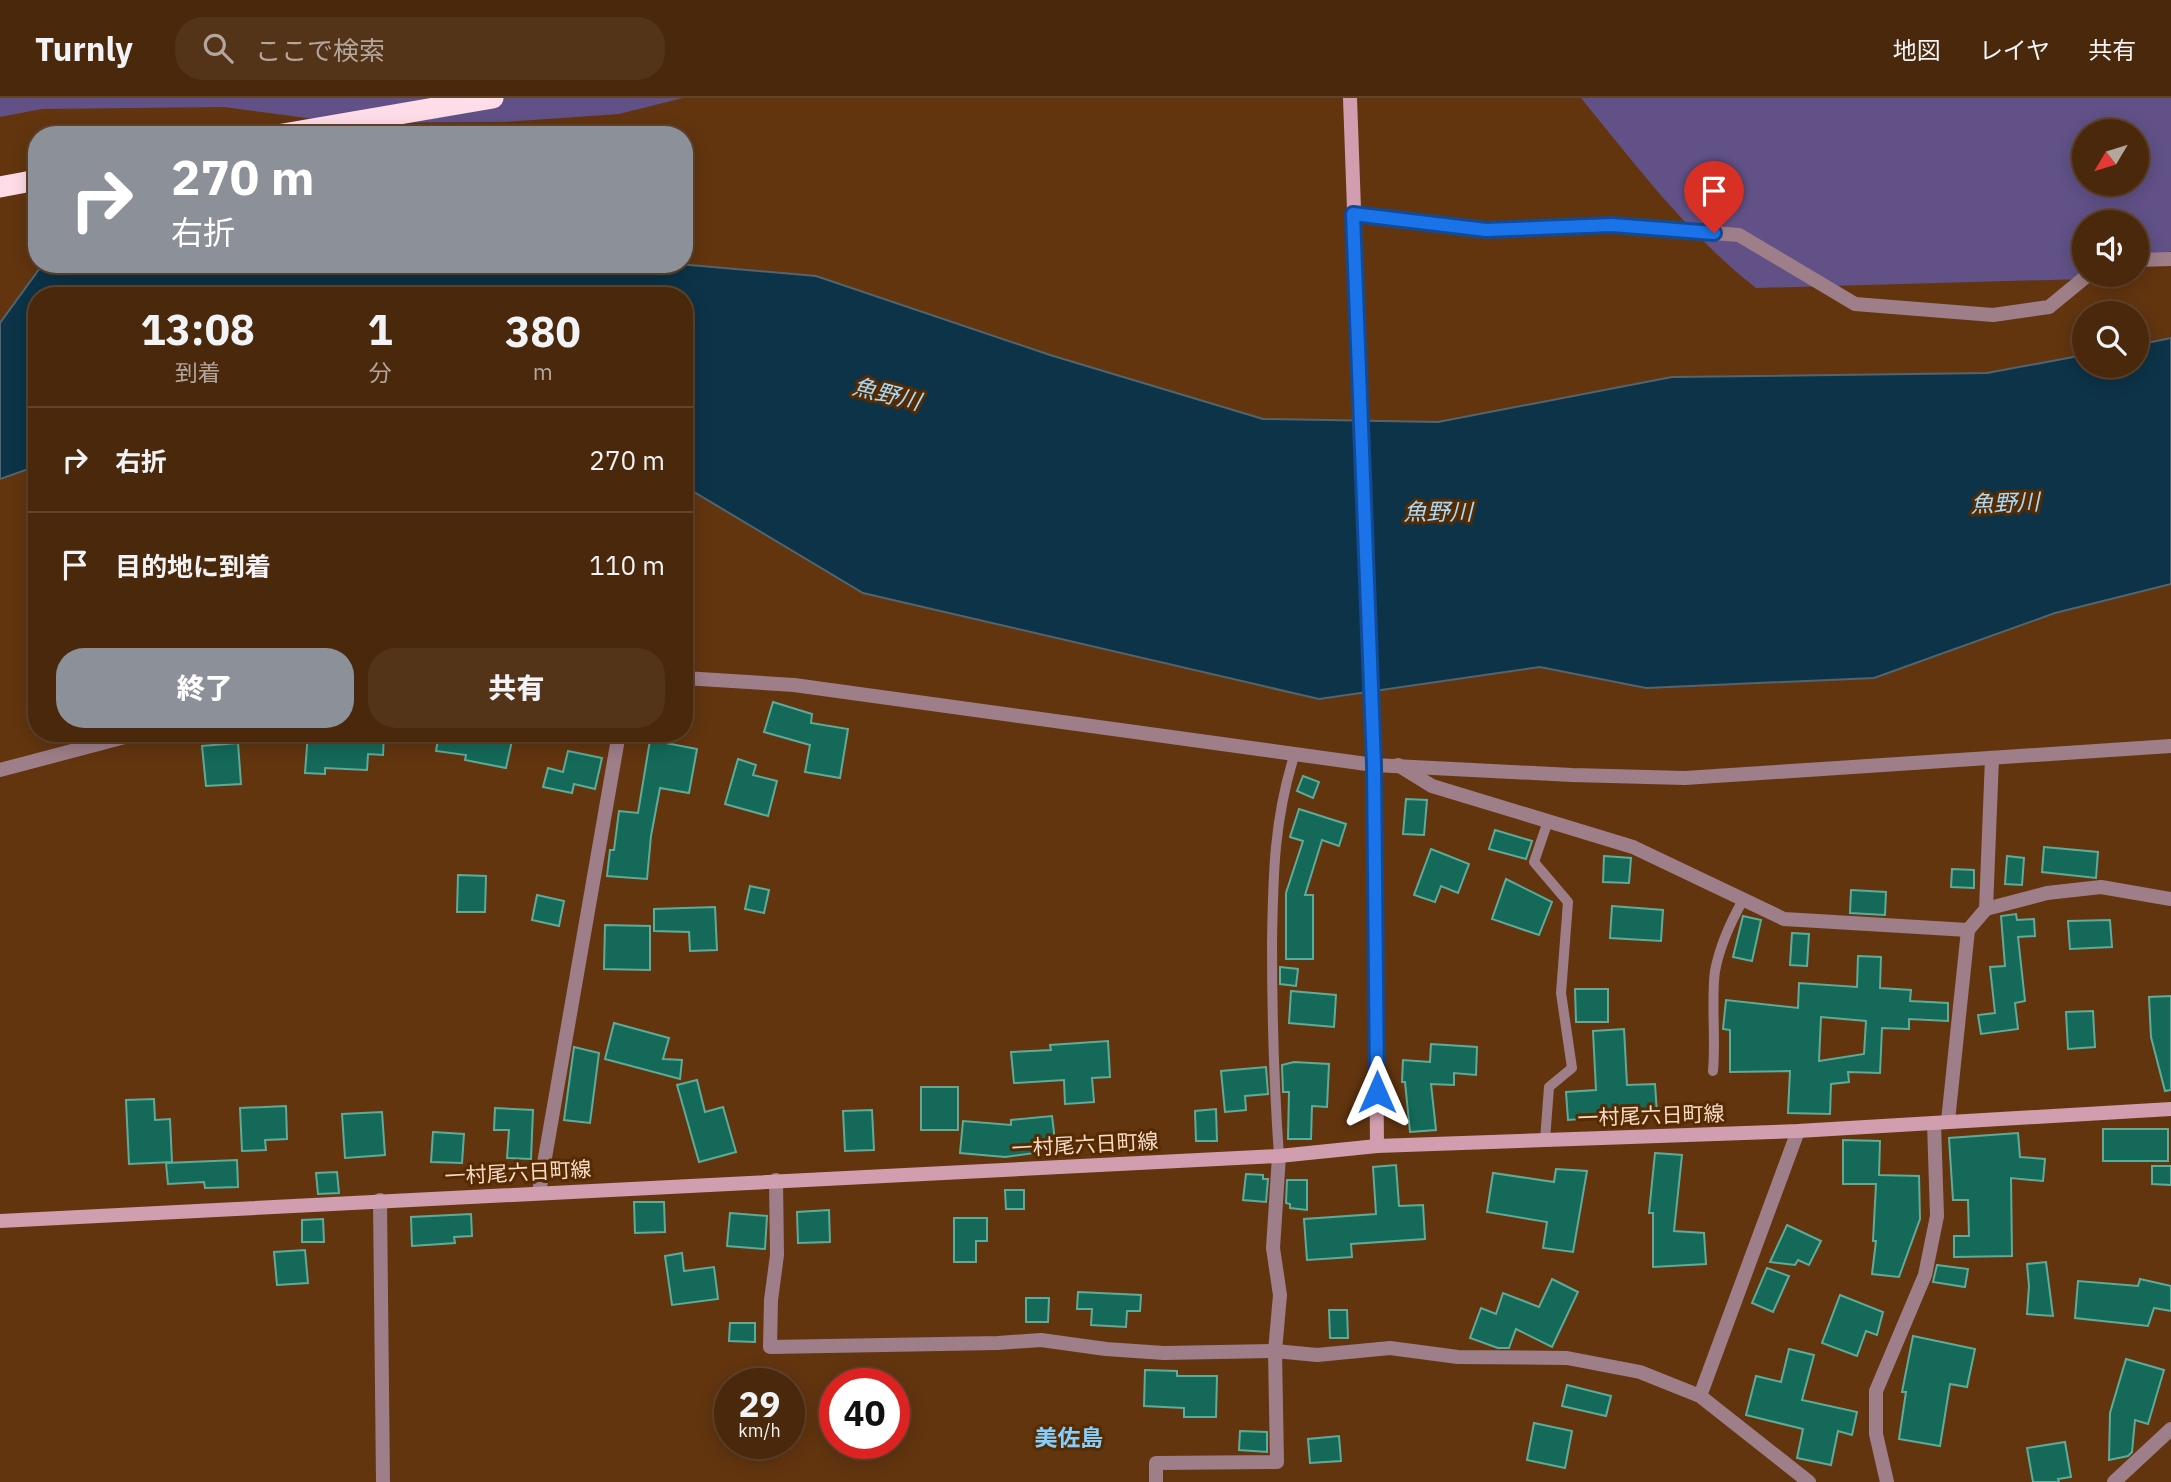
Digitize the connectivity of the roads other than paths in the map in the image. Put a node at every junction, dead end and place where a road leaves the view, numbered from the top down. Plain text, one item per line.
1 (493, 98) edge
2 (1350, 98) edge
3 (330, 126) edge
4 (28, 182) edge
5 (0, 187) edge
6 (1353, 214) junction
7 (2171, 259) edge
8 (2149, 260) edge
9 (2073, 287) edge
10 (693, 679) edge
11 (106, 742) edge
12 (617, 742) edge
13 (2171, 746) edge
14 (1295, 753) junction
15 (1992, 758) junction
16 (1396, 764) junction
17 (1374, 765) junction
18 (0, 770) edge
19 (1548, 821) junction
20 (2171, 899) edge
21 (1743, 900) junction
22 (1986, 909) junction
23 (1968, 930) junction
24 (1713, 1071) dead end
25 (2171, 1109) edge
26 (1941, 1122) junction
27 (1798, 1131) junction
28 (1545, 1140) junction
29 (1377, 1146) junction
30 (1279, 1156) junction
31 (776, 1180) junction
32 (539, 1192) junction
33 (380, 1200) junction
34 (0, 1221) edge
35 (1275, 1351) junction
36 (1700, 1396) junction
37 (2171, 1429) edge
38 (383, 1482) edge
39 (1156, 1482) edge
40 (1808, 1482) edge
41 (1887, 1482) edge
42 (2114, 1482) edge

1 - 3 highway
2 - 6 main road
4 - 5 highway
6 - 9 street
6 - 17 main road
7 - 8 street
10 - 14 street
11 - 18 street
12 - 32 street
13 - 15 street
14 - 17 street
14 - 30 lane
15 - 16 street
15 - 22 street
16 - 17 street
16 - 19 street
17 - 29 main road
19 - 21 street
19 - 28 lane
20 - 22 street
21 - 23 street
21 - 24 lane
22 - 23 street
23 - 26 street
25 - 26 main road, 一村尾六日町線
26 - 27 main road, 一村尾六日町線
26 - 41 street
27 - 28 main road, 一村尾六日町線
27 - 36 street
28 - 29 main road, 一村尾六日町線
29 - 30 main road, 一村尾六日町線
30 - 31 main road, 一村尾六日町線
30 - 35 street
31 - 32 main road, 一村尾六日町線
31 - 35 street
32 - 33 main road, 一村尾六日町線
33 - 34 main road, 一村尾六日町線
33 - 38 street
35 - 36 street
35 - 39 street
36 - 40 street
37 - 42 street

